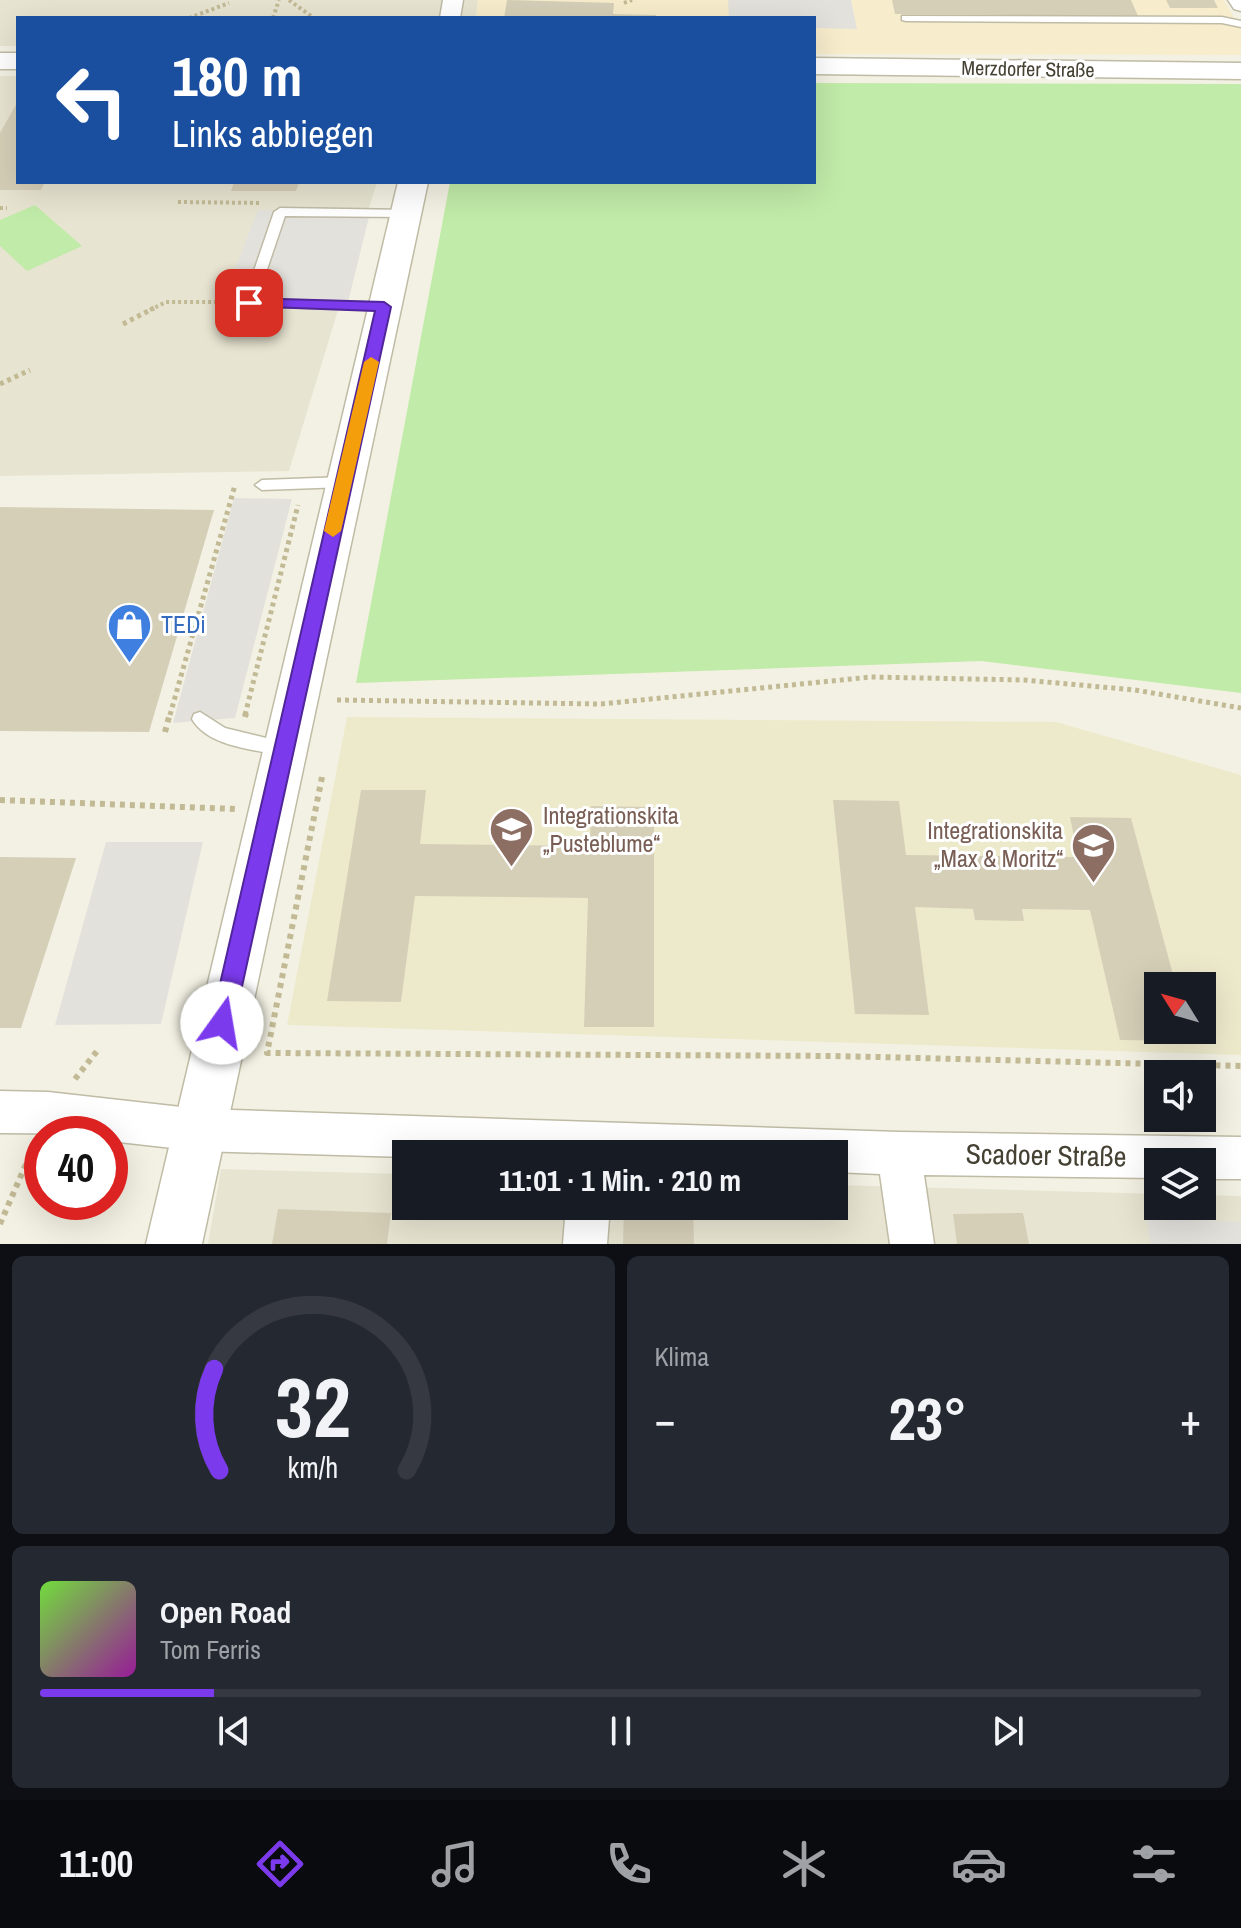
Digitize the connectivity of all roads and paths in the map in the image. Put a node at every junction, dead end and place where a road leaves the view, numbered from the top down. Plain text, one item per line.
1 (289, 0) edge
2 (632, 0) edge
3 (229, 3) dead end
4 (624, 3) dead end
5 (194, 16) edge
6 (311, 16) edge
7 (906, 18) dead end
8 (1241, 24) edge
9 (816, 66) edge
10 (1241, 71) edge
11 (409, 198) edge
12 (0, 208) edge
13 (7, 208) dead end
14 (249, 303) junction
15 (384, 307) junction
16 (123, 324) dead end
17 (30, 370) dead end
18 (0, 384) edge
19 (344, 482) junction
20 (235, 485) dead end
21 (262, 485) dead end
22 (337, 700) dead end
23 (1241, 708) edge
24 (200, 719) dead end
25 (165, 732) dead end
26 (283, 749) junction
27 (0, 800) edge
28 (270, 810) junction
29 (267, 1053) dead end
30 (1241, 1066) edge
31 (0, 1112) edge
32 (199, 1130) junction
33 (417, 1140) edge
34 (848, 1152) edge
35 (899, 1153) junction
36 (1241, 1158) edge
37 (587, 1220) edge
38 (174, 1244) edge
39 (585, 1244) edge
40 (912, 1244) edge

1 - 6 path
2 - 4 path
3 - 5 path
7 - 8 lane
9 - 10 street, Merzdorfer Straße
11 - 14 lane
11 - 15 street
12 - 13 path
14 - 15 lane
14 - 16 path
15 - 19 street
17 - 18 path
19 - 21 lane
19 - 26 street
20 - 25 path
22 - 23 path
24 - 26 lane
26 - 28 street
27 - 28 path
28 - 32 street
29 - 30 path
31 - 32 street, Scadoer Straße
32 - 33 street, Scadoer Straße
32 - 38 street
34 - 35 street, Scadoer Straße
35 - 36 street, Scadoer Straße
35 - 40 street
37 - 39 street

